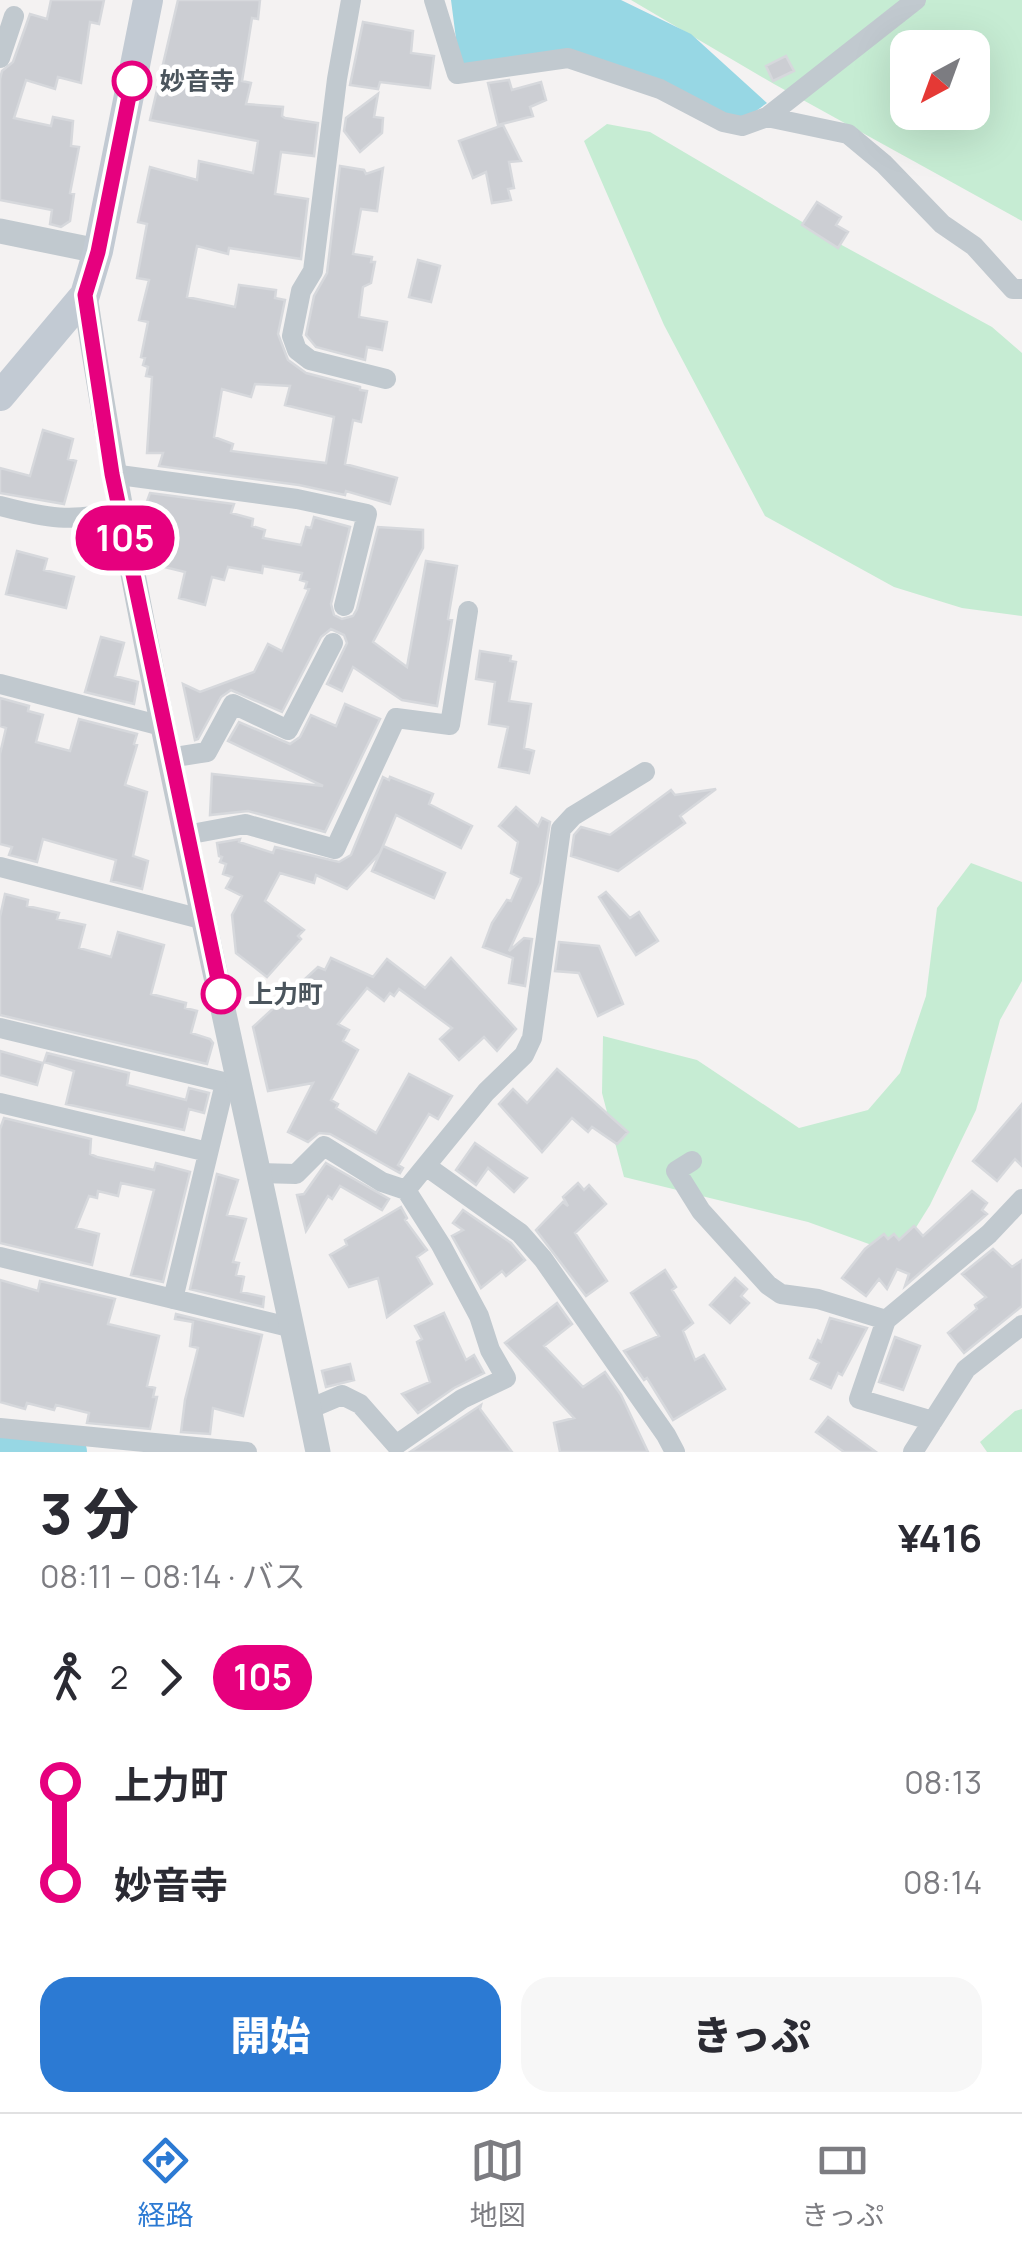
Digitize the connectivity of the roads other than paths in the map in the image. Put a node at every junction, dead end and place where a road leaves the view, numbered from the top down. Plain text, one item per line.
1 (148, 0) edge
2 (351, 0) edge
3 (434, 0) edge
4 (916, 0) edge
5 (14, 16) dead end
6 (0, 58) edge
7 (767, 117) junction
8 (0, 231) edge
9 (98, 252) junction
10 (1022, 289) edge
11 (85, 295) junction
12 (386, 379) dead end
13 (0, 396) edge
14 (112, 474) junction
15 (0, 506) edge
16 (119, 511) junction
17 (344, 606) dead end
18 (468, 610) dead end
19 (333, 644) dead end
20 (0, 684) edge
21 (162, 726) junction
22 (169, 758) junction
23 (645, 772) dead end
24 (186, 835) junction
25 (0, 867) edge
26 (205, 920) junction
27 (0, 1028) edge
28 (233, 1085) junction
29 (0, 1103) edge
30 (208, 1152) junction
31 (692, 1161) dead end
32 (426, 1166) junction
33 (259, 1173) junction
34 (406, 1190) junction
35 (1022, 1199) edge
36 (0, 1257) edge
37 (173, 1299) junction
38 (886, 1320) junction
39 (1022, 1324) edge
40 (292, 1328) junction
41 (309, 1409) junction
42 (933, 1422) junction
43 (0, 1428) edge
44 (248, 1452) edge
45 (318, 1452) edge
46 (675, 1452) edge
47 (913, 1452) edge

1 - 9 main road
2 - 12 street
3 - 7 street
4 - 7 street
5 - 6 street
7 - 10 street
8 - 9 street
9 - 11 main road
11 - 13 main road
11 - 14 street
14 - 16 street
14 - 17 street
15 - 16 street
16 - 21 street
18 - 24 street
19 - 22 street
20 - 21 street
21 - 22 street
22 - 24 street
23 - 32 street
24 - 26 street
25 - 26 street
26 - 28 street
27 - 28 street
28 - 30 street
28 - 33 street
29 - 30 street
30 - 37 street
31 - 38 street
32 - 34 street
32 - 46 street
33 - 34 street
33 - 40 street
34 - 41 street
35 - 38 street
36 - 37 street
37 - 40 street
38 - 42 street
39 - 42 street
40 - 41 street
41 - 45 street
42 - 47 street
43 - 44 street

